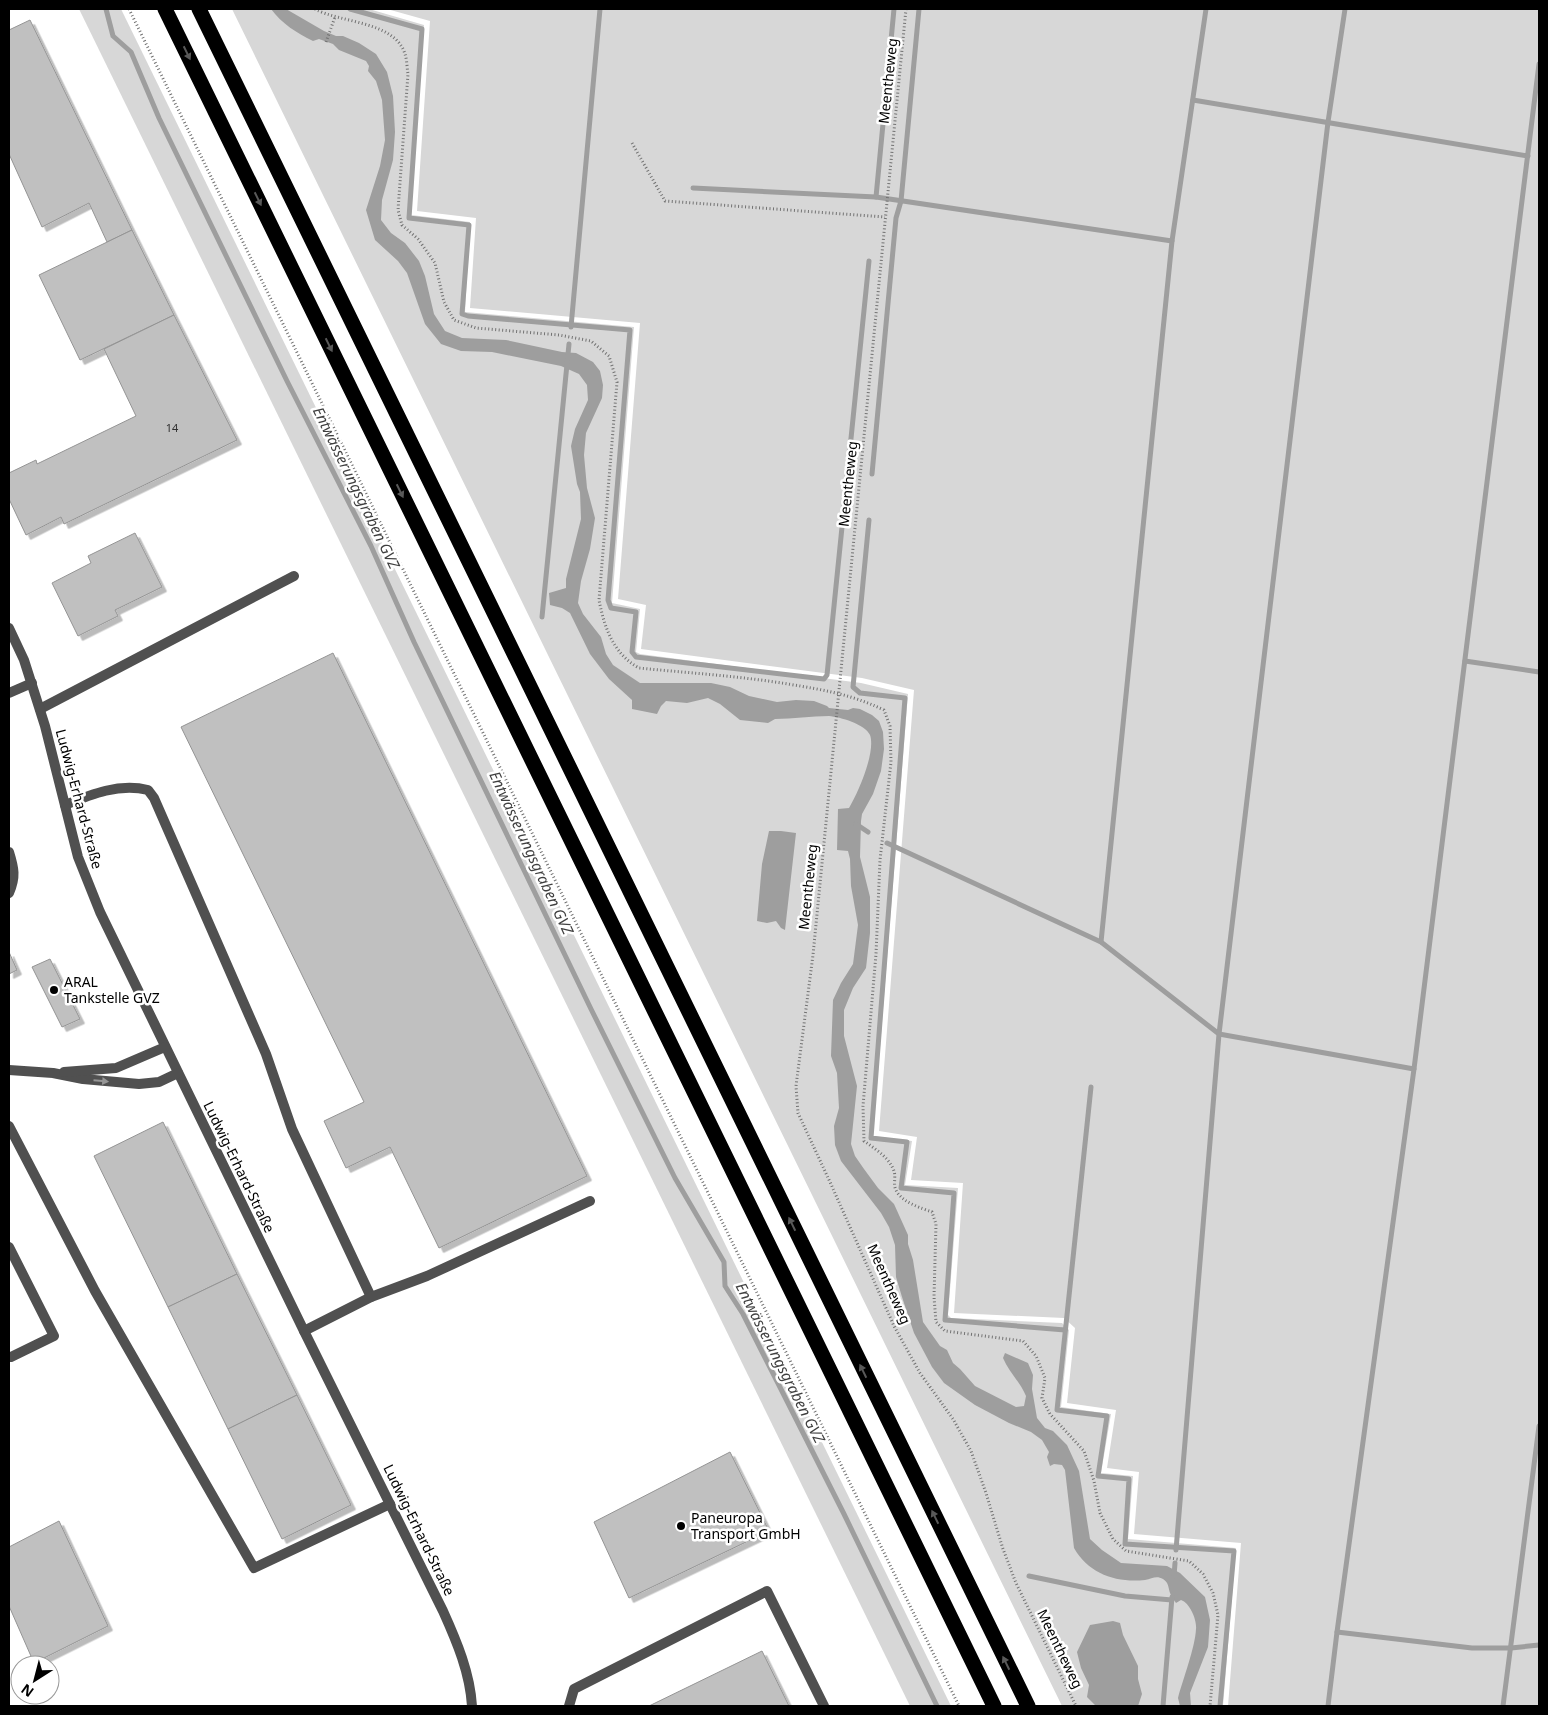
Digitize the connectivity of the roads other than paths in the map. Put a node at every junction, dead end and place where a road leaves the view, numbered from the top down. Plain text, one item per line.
1 (165, 9) edge
2 (199, 9) edge
3 (294, 576) dead end
4 (9, 628) edge
5 (32, 683) junction
6 (9, 693) edge
7 (40, 709) junction
8 (65, 805) junction
9 (9, 852) edge
10 (9, 893) edge
11 (165, 1047) junction
12 (9, 1070) edge
13 (53, 1073) junction
14 (178, 1073) junction
15 (9, 1126) edge
16 (590, 1200) dead end
17 (9, 1247) edge
18 (371, 1297) junction
19 (304, 1330) junction
20 (9, 1356) edge
21 (390, 1504) junction
22 (472, 1706) edge
23 (569, 1706) edge
24 (824, 1706) edge
25 (994, 1706) edge
26 (1028, 1706) edge

1 -> 25 highway
26 -> 2 highway
3 - 7 street
4 - 5 street, Ludwig-Erhard-Straße
5 - 6 street
5 - 7 street, Ludwig-Erhard-Straße
7 - 8 street, Ludwig-Erhard-Straße
8 - 11 street, Ludwig-Erhard-Straße
8 - 18 street
9 - 10 street
11 - 13 street
11 - 14 street, Ludwig-Erhard-Straße
12 - 13 street
13 -> 14 street
14 - 19 street, Ludwig-Erhard-Straße
15 - 21 street
16 - 18 street
17 - 20 street
18 - 19 street
19 - 21 street, Ludwig-Erhard-Straße
21 - 22 street, Ludwig-Erhard-Straße
23 - 24 street

